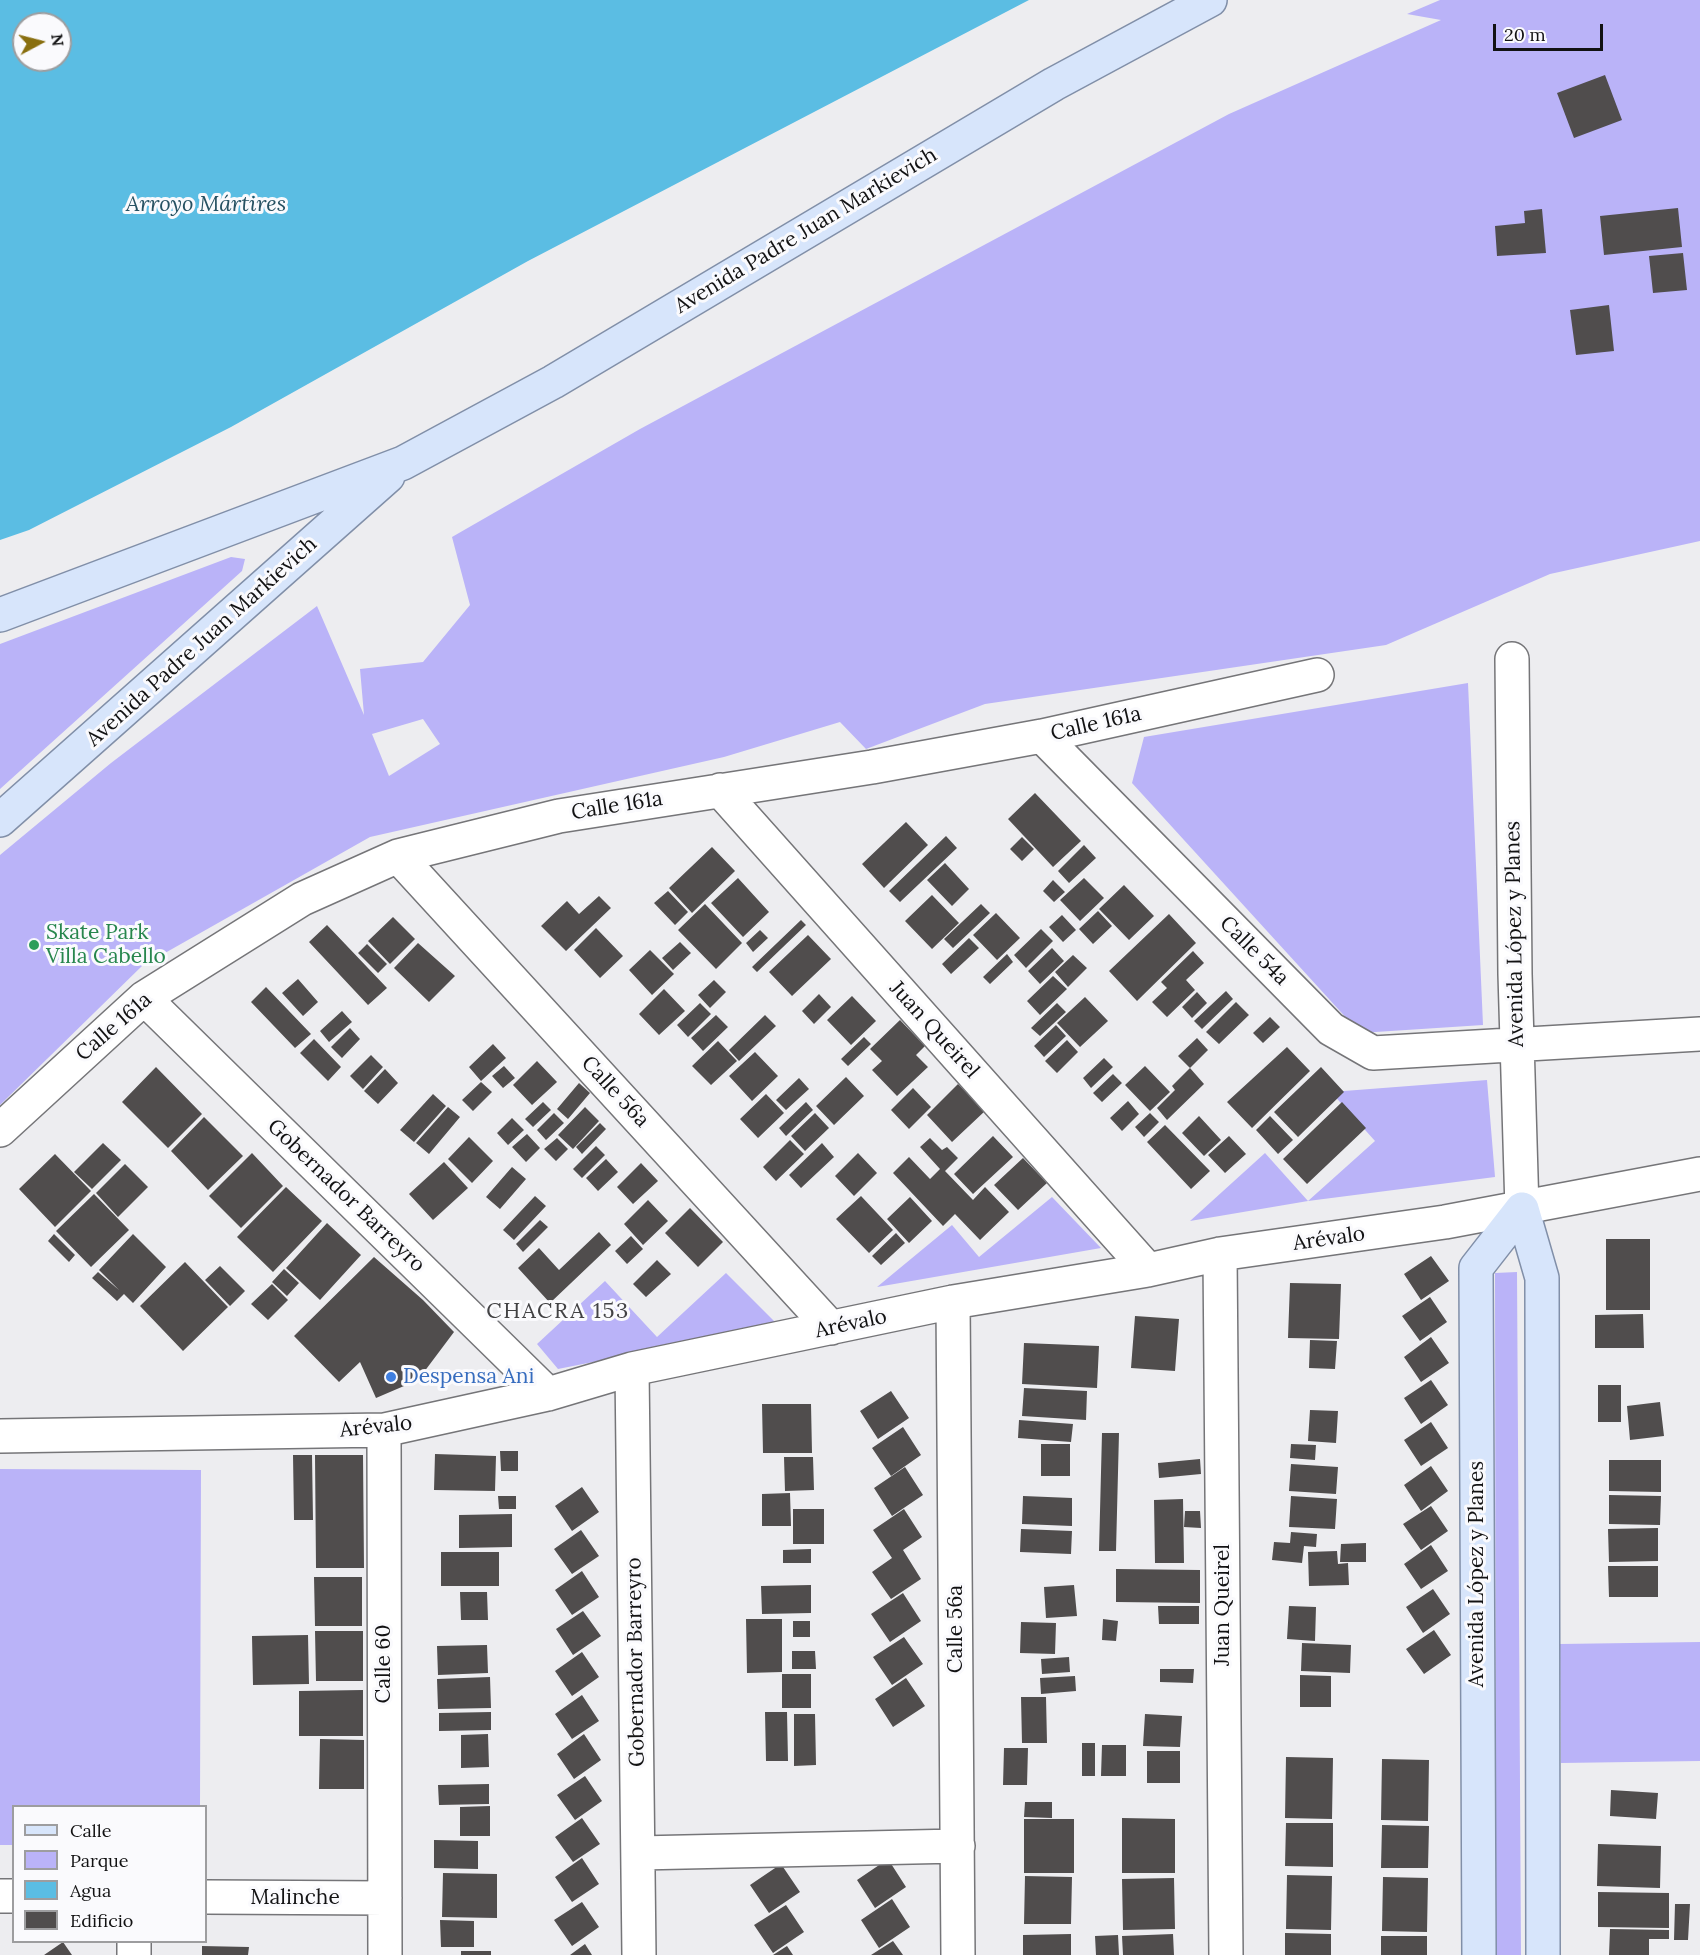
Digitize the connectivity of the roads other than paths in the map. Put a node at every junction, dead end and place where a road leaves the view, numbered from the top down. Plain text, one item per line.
1 (1209, 0) edge
2 (403, 463) junction
3 (0, 615) edge
4 (1512, 659) dead end
5 (1317, 675) dead end
6 (1042, 736) junction
7 (720, 790) junction
8 (0, 820) edge
9 (398, 856) junction
10 (144, 998) junction
11 (1700, 1034) edge
12 (1517, 1045) junction
13 (0, 1130) edge
14 (1700, 1174) edge
15 (1522, 1209) junction
16 (1220, 1254) junction
17 (1148, 1270) junction
18 (953, 1302) junction
19 (831, 1328) junction
20 (632, 1369) junction
21 (548, 1394) junction
22 (384, 1430) junction
23 (0, 1436) edge
24 (958, 1846) junction
25 (639, 1853) junction
26 (207, 1897) edge
27 (385, 1898) junction
28 (385, 1955) edge
29 (639, 1955) edge
30 (958, 1955) edge
31 (1226, 1955) edge
32 (1479, 1955) edge
33 (1543, 1955) edge

1 - 2 main road, Avenida Padre Juan Markievich
2 - 3 main road, Avenida Padre Juan Markievich
2 - 8 main road, Avenida Padre Juan Markievich
4 - 12 street, Avenida López y Planes
5 - 6 street, Calle 161a
6 - 7 street, Calle 161a
6 - 12 street, Calle 54a
7 - 9 street, Calle 161a
7 - 17 street, Juan Queirel
9 - 10 street, Calle 161a
9 - 19 street, Calle 56a
10 - 13 street, Calle 161a
10 - 21 street, Gobernador Barreyro
11 - 12 street, Calle 54a
12 - 15 street, Avenida López y Planes
14 - 15 street, Arévalo
15 - 16 street, Arévalo
15 - 32 main road, Avenida López y Planes
15 - 33 main road, Avenida López y Planes
16 - 17 street, Arévalo
16 - 31 street, Juan Queirel
17 - 18 street, Arévalo
18 - 19 street, Arévalo
18 - 24 street, Calle 56a
19 - 20 street, Arévalo
20 - 21 street, Arévalo
20 - 25 street, Gobernador Barreyro
21 - 22 street, Arévalo
22 - 23 street, Arévalo
22 - 27 street, Calle 60
24 - 25 street
24 - 30 street, Calle 56a
25 - 29 street, Gobernador Barreyro
26 - 27 street, Malinche
27 - 28 street, Calle 60

